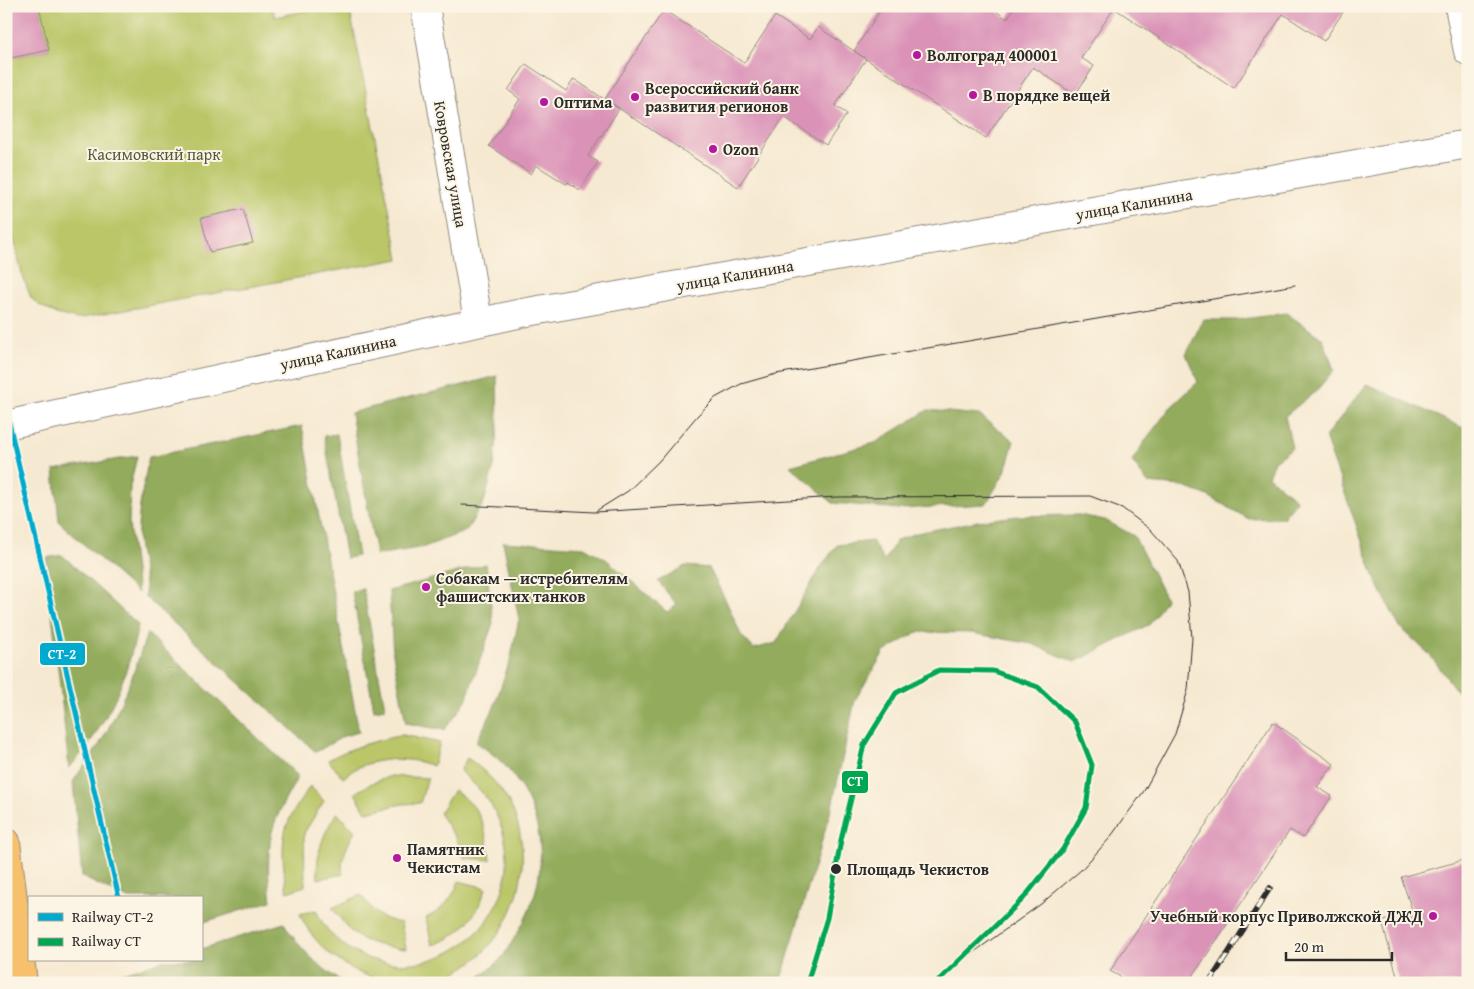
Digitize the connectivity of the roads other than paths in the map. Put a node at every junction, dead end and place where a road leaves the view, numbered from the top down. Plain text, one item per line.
1 (425, 6) edge
2 (1459, 6) edge
3 (1468, 51) edge
4 (1468, 144) edge
5 (480, 321) junction
6 (6, 425) edge
7 (6, 842) edge
8 (23, 983) edge

1 - 5 street, Ковровская улица
2 - 3 street
4 - 5 street, улица Калинина
5 - 6 street, улица Калинина
7 - 8 main road

